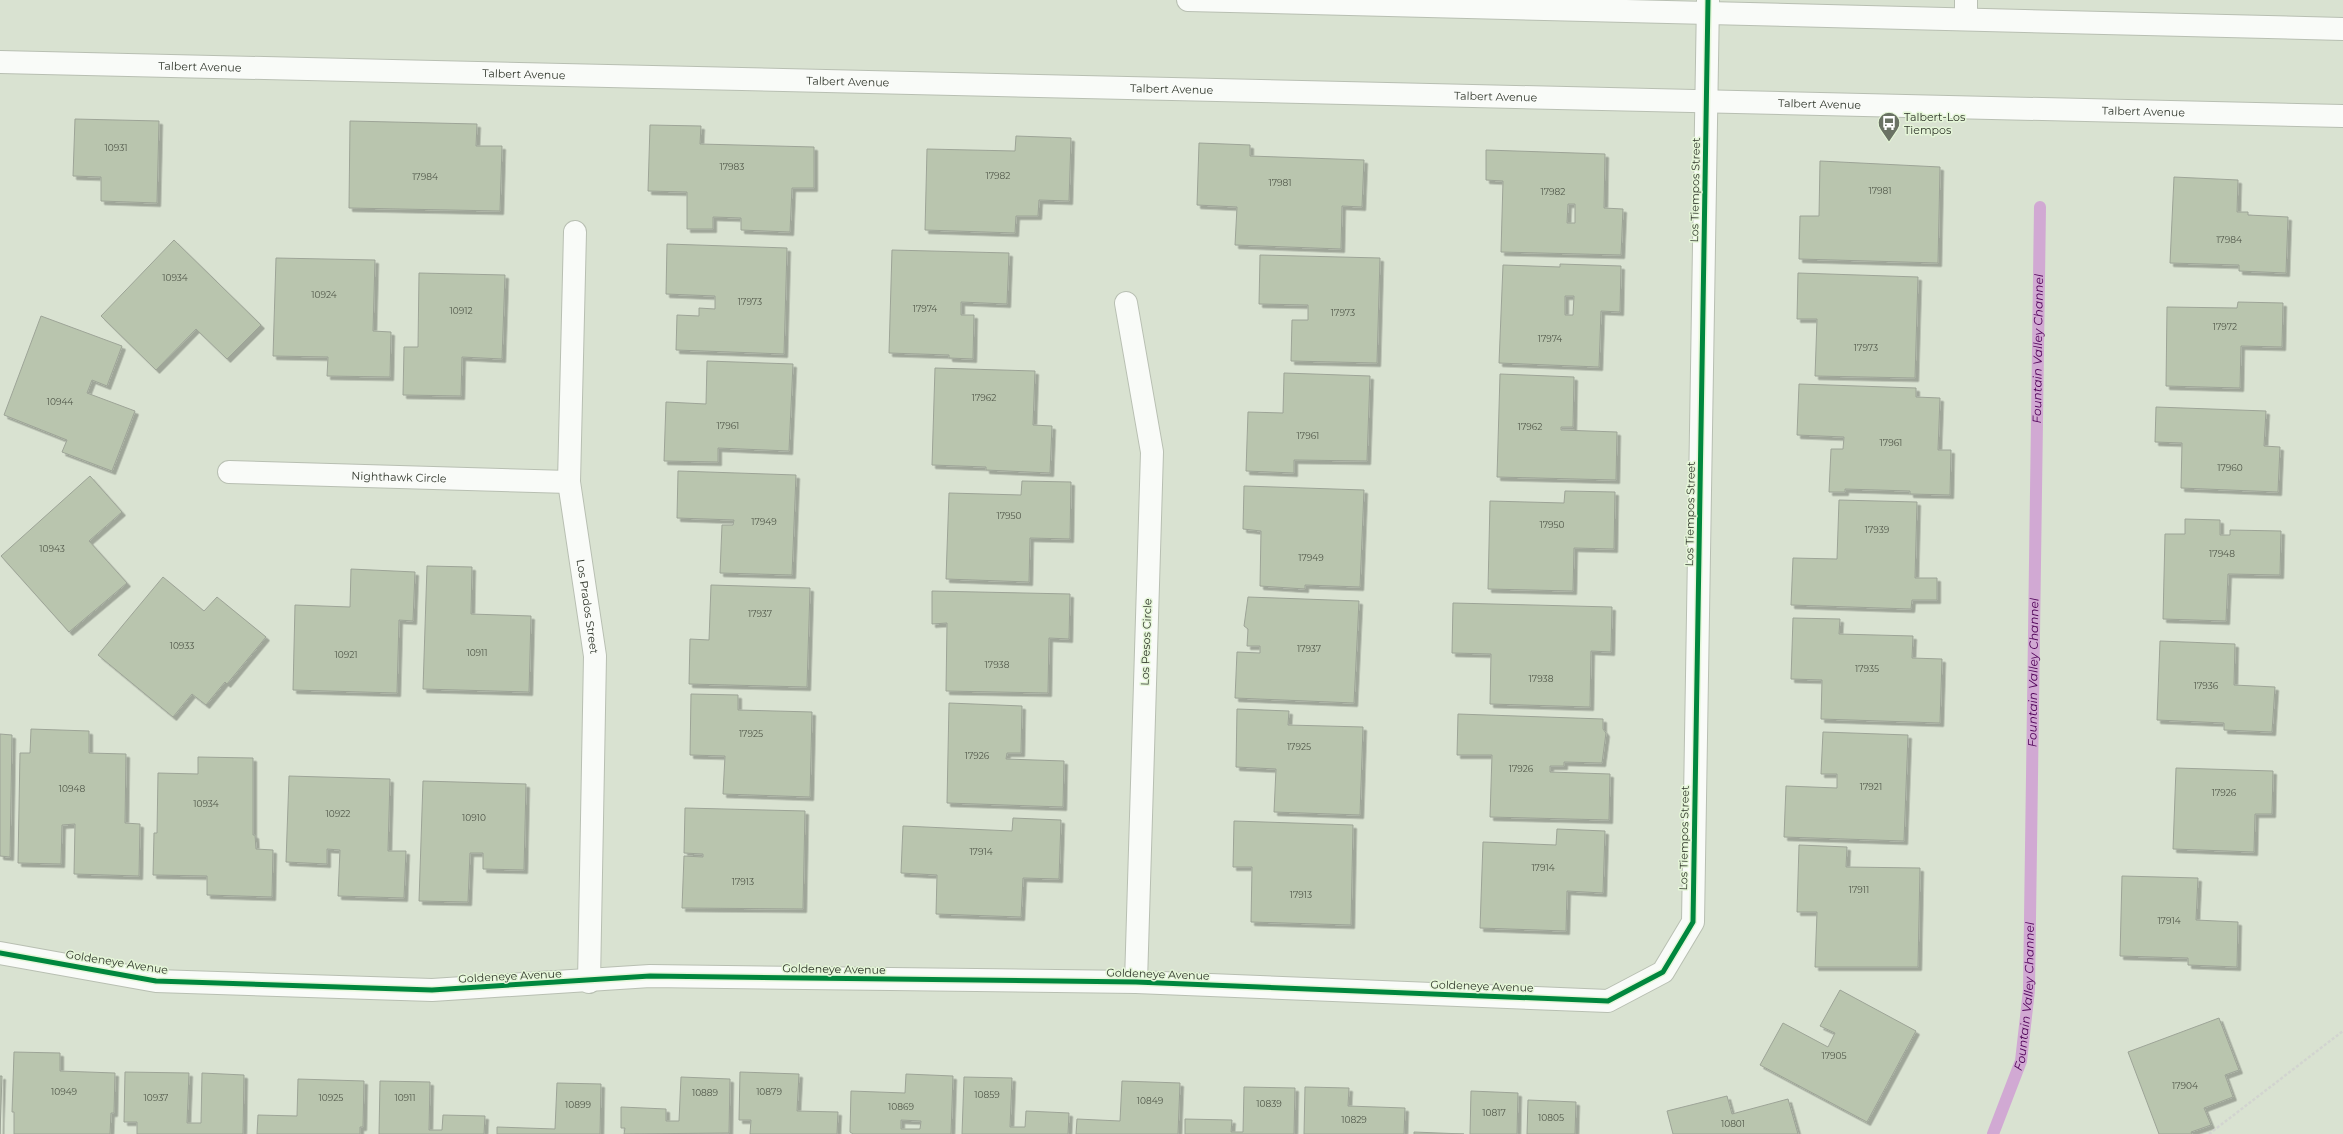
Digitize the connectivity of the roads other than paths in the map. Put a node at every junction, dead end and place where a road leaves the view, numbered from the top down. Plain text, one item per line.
1 (1188, 0) edge
2 (1274, 1) edge
3 (1708, 6) edge
4 (1966, 9) edge
5 (2343, 29) edge
6 (0, 62) edge
7 (1707, 101) junction
8 (2343, 116) edge
9 (575, 232) dead end
10 (1126, 303) dead end
11 (229, 472) dead end
12 (569, 482) junction
13 (0, 953) edge
14 (1663, 972) joint
15 (588, 982) junction
16 (1136, 982) junction

1 - 2 street
2 - 3 street
3 - 4 street
3 - 7 street, Los Tiempos Street
4 - 5 street
6 - 7 street, Talbert Avenue
7 - 8 street, Talbert Avenue
7 - 14 street, Los Tiempos Street
9 - 12 street, Los Prados Street
10 - 16 street, Los Pesos Circle
11 - 12 street, Nighthawk Circle
12 - 15 street, Los Prados Street
13 - 15 street, Goldeneye Avenue
14 - 16 street, Goldeneye Avenue
15 - 16 street, Goldeneye Avenue

